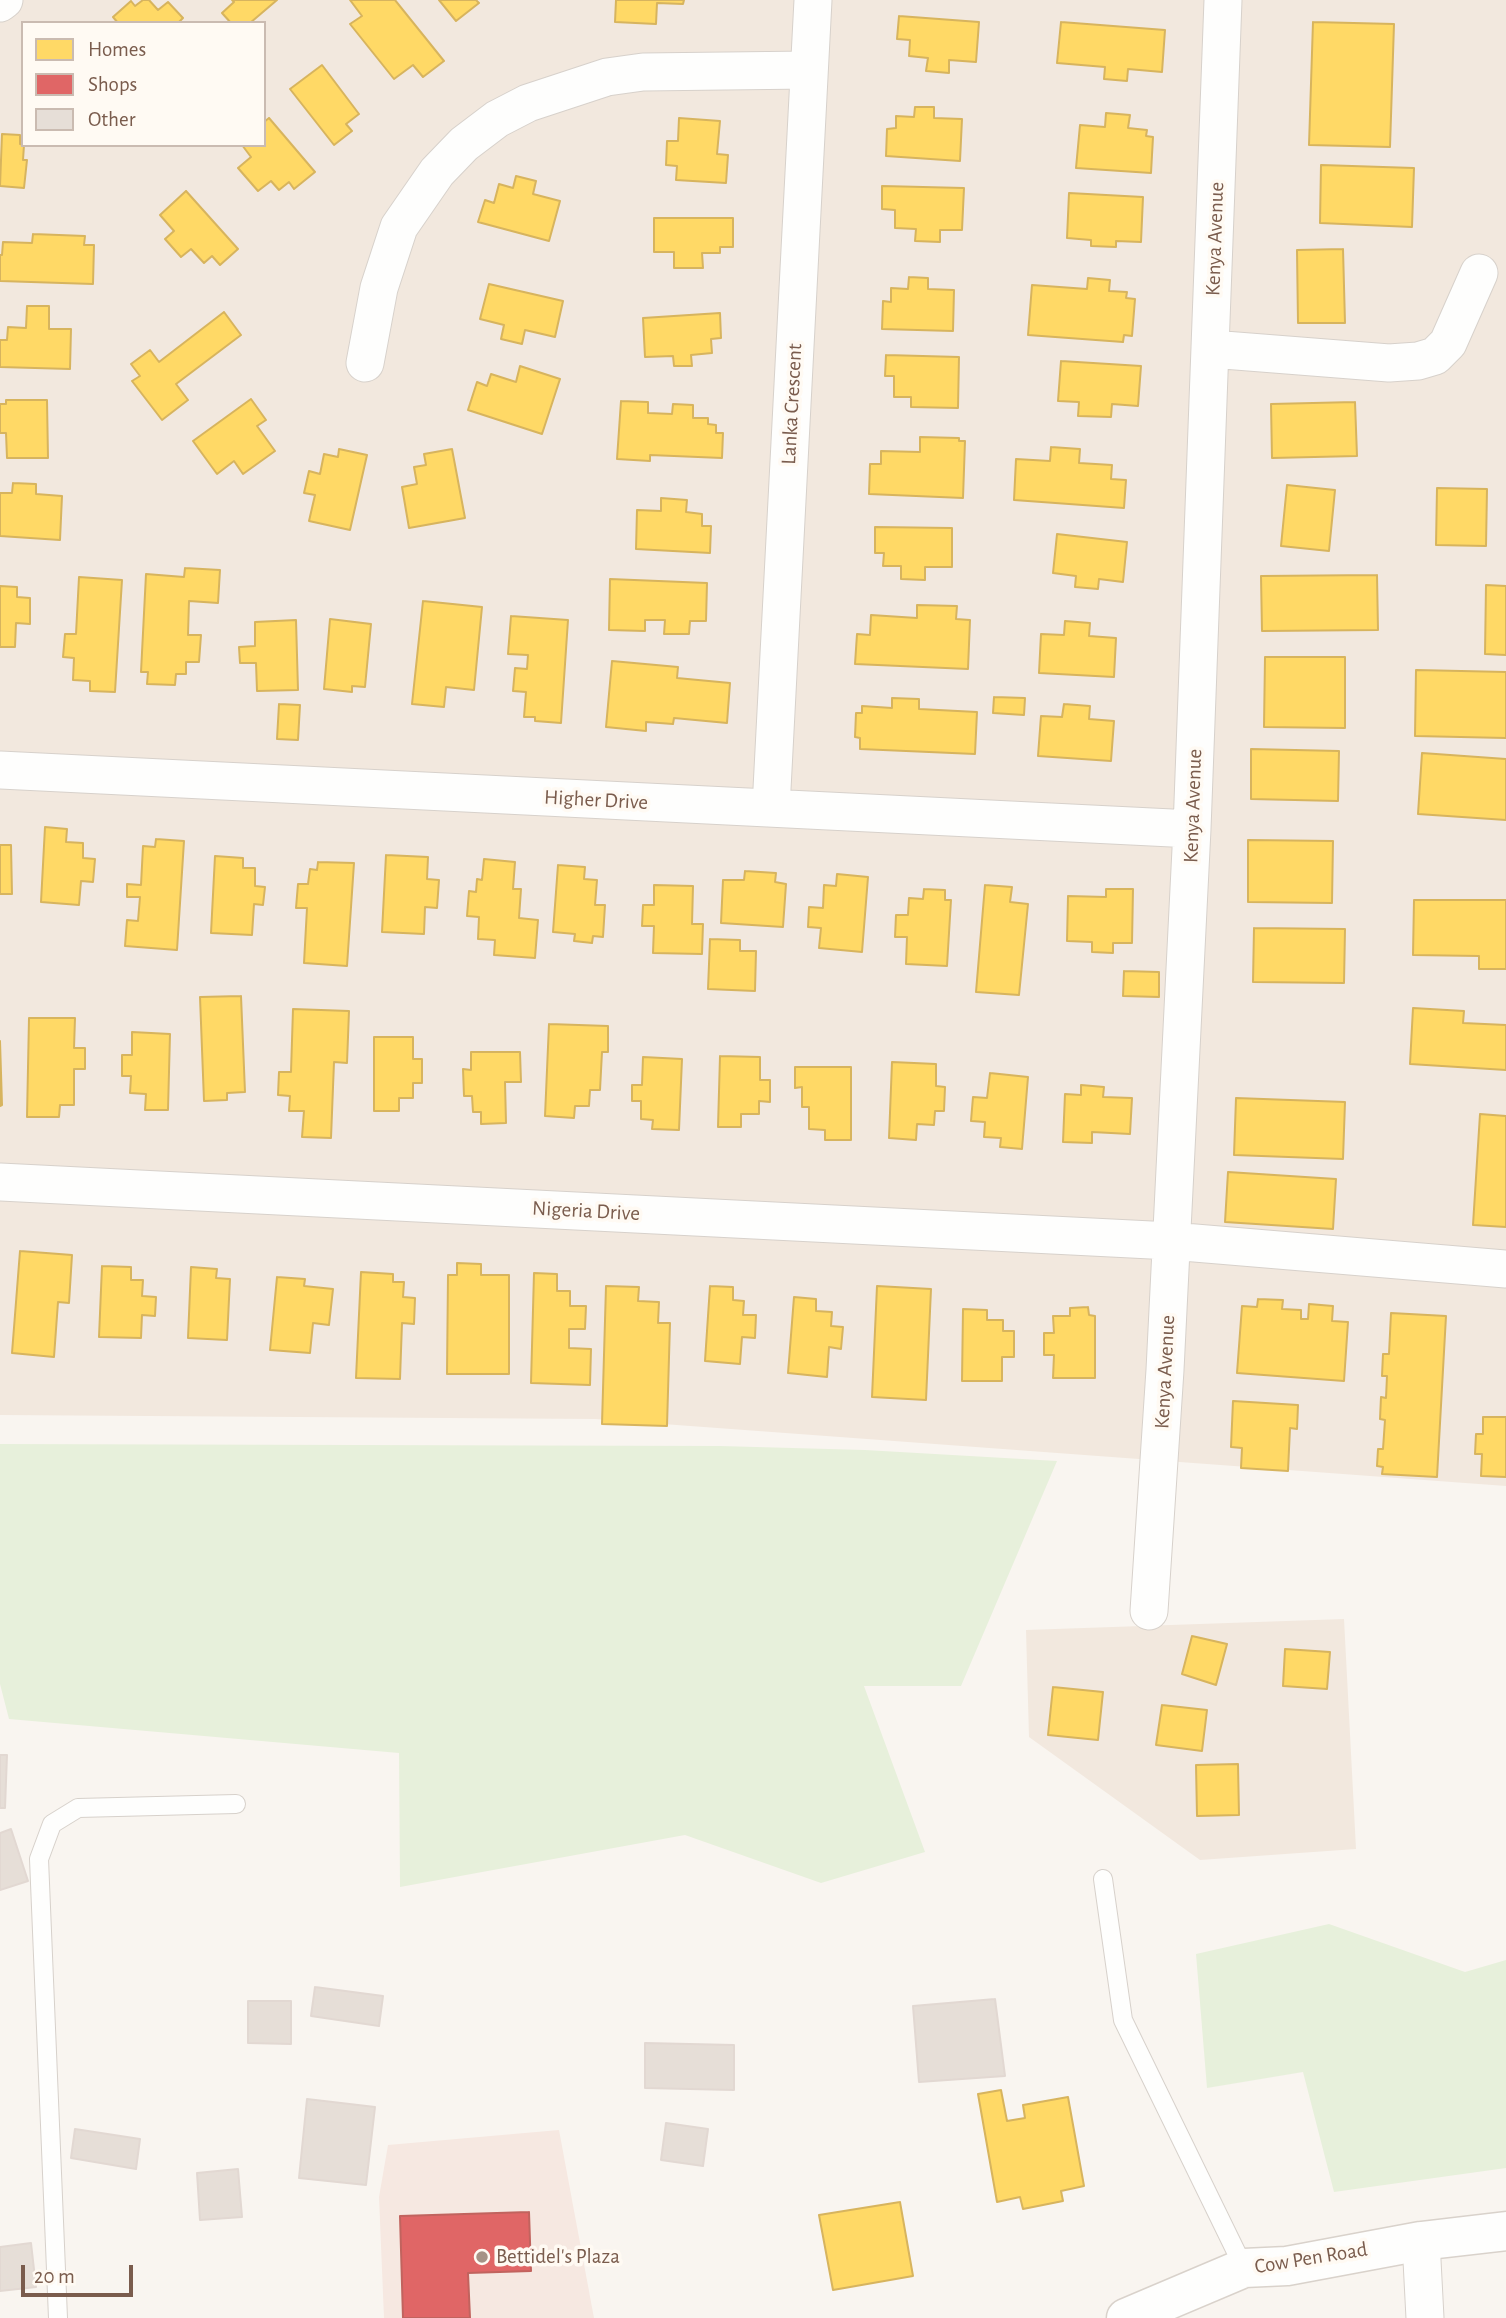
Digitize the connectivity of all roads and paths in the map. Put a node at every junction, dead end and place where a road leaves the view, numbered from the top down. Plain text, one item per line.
1 (813, 0) edge
2 (1223, 0) edge
3 (809, 70) junction
4 (1479, 273) dead end
5 (1211, 349) junction
6 (365, 363) dead end
7 (0, 770) edge
8 (771, 808) junction
9 (1192, 829) junction
10 (0, 1182) edge
11 (1171, 1241) junction
12 (1506, 1269) edge
13 (1149, 1611) dead end
14 (236, 1804) dead end
15 (1103, 1879) dead end
16 (1506, 2231) edge
17 (1421, 2241) junction
18 (1244, 2268) junction
19 (58, 2318) edge
20 (1126, 2318) edge
21 (1425, 2318) edge

1 - 3 street, Lanka Crescent
2 - 5 street, Kenya Avenue
3 - 6 street
3 - 8 street, Lanka Crescent
4 - 5 street
5 - 9 street, Kenya Avenue
7 - 8 street, Higher Drive
8 - 9 street, Higher Drive
9 - 11 street, Kenya Avenue
10 - 11 street, Nigeria Drive
11 - 12 street, Nigeria Drive
11 - 13 street, Kenya Avenue
14 - 19 lane
15 - 18 lane
16 - 17 main road, Cow Pen Road
17 - 18 main road, Cow Pen Road
17 - 21 street
18 - 20 main road, Cow Pen Road

